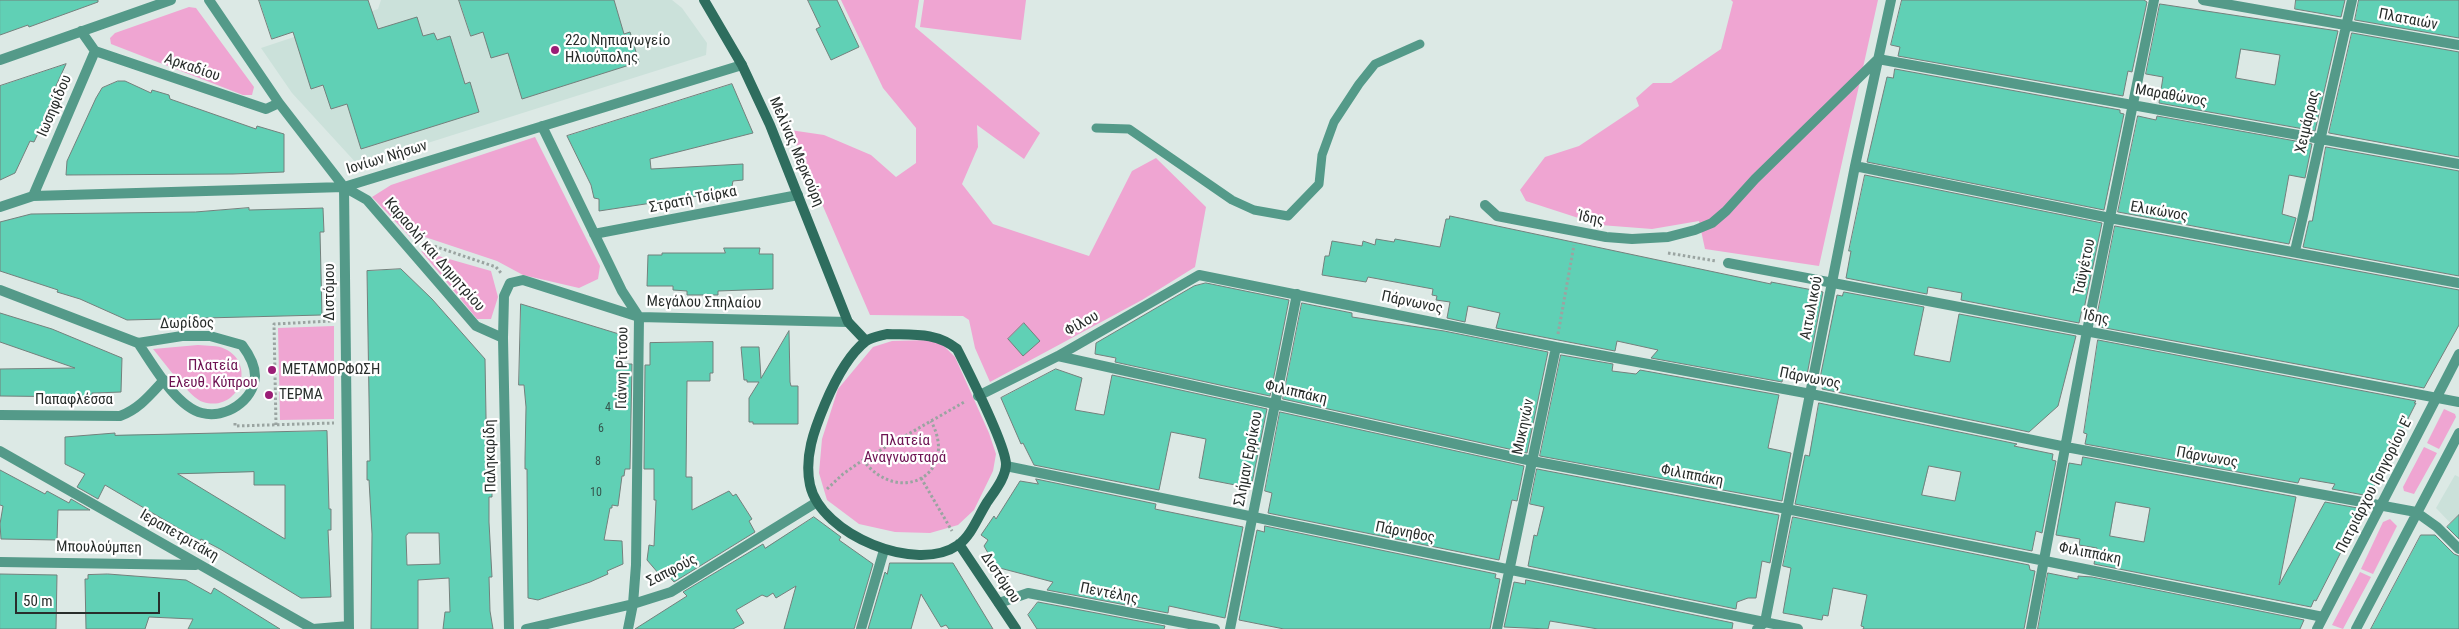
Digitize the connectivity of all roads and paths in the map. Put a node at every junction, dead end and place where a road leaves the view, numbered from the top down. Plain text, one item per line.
1 (171, 0) edge
2 (209, 0) edge
3 (704, 0) edge
4 (1891, 0) edge
5 (2154, 0) edge
6 (2203, 0) edge
7 (2352, 0) edge
8 (2346, 24) junction
9 (81, 31) junction
10 (1420, 44) dead end
11 (2459, 45) edge
12 (95, 50) junction
13 (1878, 59) junction
14 (0, 60) edge
15 (742, 65) junction
16 (279, 103) junction
17 (2133, 105) junction
18 (542, 126) junction
19 (1096, 128) dead end
20 (2319, 139) junction
21 (2459, 164) edge
22 (1855, 166) junction
23 (344, 186) junction
24 (798, 195) junction
25 (33, 196) junction
26 (1485, 205) dead end
27 (0, 206) edge
28 (2110, 218) junction
29 (1576, 231) junction
30 (594, 234) junction
31 (1668, 237) junction
32 (410, 248) junction
33 (2294, 251) junction
34 (1728, 263) joint
35 (1198, 275) joint
36 (1832, 282) junction
37 (510, 283) junction
38 (2459, 283) edge
39 (0, 290) edge
40 (1297, 294) junction
41 (639, 317) junction
42 (345, 321) junction
43 (848, 322) junction
44 (2087, 331) junction
45 (503, 338) junction
46 (866, 341) junction
47 (138, 343) junction
48 (1556, 347) junction
49 (2459, 354) edge
50 (1058, 356) junction
51 (164, 380) junction
52 (1811, 394) junction
53 (978, 396) junction
54 (2436, 398) junction
55 (2459, 402) edge
56 (1275, 404) junction
57 (232, 410) junction
58 (0, 415) edge
59 (932, 421) junction
60 (347, 422) junction
61 (276, 425) junction
62 (2459, 433) edge
63 (2066, 447) junction
64 (0, 451) edge
65 (863, 460) junction
66 (1532, 462) junction
67 (1006, 466) junction
68 (921, 478) junction
69 (817, 502) junction
70 (2382, 505) junction
71 (1788, 509) junction
72 (2416, 512) junction
73 (1252, 518) junction
74 (959, 544) junction
75 (2459, 548) edge
76 (884, 550) junction
77 (2044, 560) junction
78 (0, 562) edge
79 (198, 565) junction
80 (1510, 570) junction
81 (1000, 603) junction
82 (633, 604) junction
83 (2323, 617) junction
84 (1761, 626) edge
85 (349, 628) edge
86 (509, 629) edge
87 (526, 629) edge
88 (628, 629) edge
89 (861, 629) edge
90 (1016, 629) edge
91 (1215, 629) edge
92 (1230, 629) edge
93 (1497, 629) edge
94 (1798, 629) edge
95 (2031, 629) edge
96 (2316, 629) edge
97 (2356, 629) edge

1 - 9 street
2 - 16 street
3 - 15 street, Μελίνας Μερκούρη
4 - 13 street, Αιτωλικού
5 - 17 street, Ταϋγέτου
6 - 8 street, Πλαταιών
7 - 8 street, Χειμάρρας
8 - 11 street, Πλαταιών
8 - 20 street, Χειμάρρας
9 - 12 street
9 - 14 street
10 - 19 lane
12 - 16 street, Αρκαδίου
12 - 25 street, Ιωσηφίδου
13 - 17 street, Μαραθώνος
13 - 22 street, Αιτωλικού
13 - 31 street, Ίδης
15 - 18 street, Ιονίων Νήσων
15 - 24 street, Μελίνας Μερκούρη
16 - 23 street
17 - 20 street, Μαραθώνος
17 - 28 street, Ταϋγέτου
18 - 23 street, Ιονίων Νήσων
18 - 30 street, Γιάννη Ρίτσου
20 - 21 street, Μαραθώνος
20 - 33 street, Χειμάρρας
22 - 28 street, Ελικώνος
22 - 36 street, Αιτωλικού
23 - 25 street, Ιονίων Νήσων
23 - 32 street, Καραολή και Δημητρίου
23 - 42 street, Διστόμου
24 - 30 street, Στρατή Τσίρκα
24 - 43 street, Μελίνας Μερκούρη
25 - 27 street, Ιονίων Νήσων
26 - 29 street, Ίδης
28 - 33 street, Ελικώνος
28 - 44 street, Ταϋγέτου
29 - 31 street, Ίδης
29 - 48 path
30 - 41 street, Γιάννη Ρίτσου
31 - 34 path
32 - 37 path
32 - 45 street, Καραολή και Δημητρίου
33 - 38 street, Ελικώνος
34 - 36 street, Ίδης
35 - 40 street, Πάρνωνος
35 - 50 street, Φίλου
36 - 44 street, Ίδης
36 - 52 street, Αιτωλικού
37 - 41 street, Μεγάλου Σπηλαίου
37 - 45 street, Παληκαρίδη
39 - 47 street
40 - 48 street, Πάρνωνος
40 - 56 street, Σλήμαν Ερρίκου
41 - 43 street, Μεγάλου Σπηλαίου
41 - 82 street, Γιάννη Ρίτσου
42 - 60 street, Διστόμου
42 - 61 path
43 - 46 street
44 - 54 street, Ίδης
44 - 63 street, Ταϋγέτου
45 - 86 street, Παληκαρίδη
46 - 53 street
46 - 69 street
47 - 51 street
47 - 57 street, Δωρίδος
48 - 52 street, Πάρνωνος
48 - 66 street, Μυκηνών
49 - 54 street, Πατριάρχου Γρηγορίου Ε'
50 - 53 street, Φίλου
50 - 56 street, Φιλιππάκη
51 - 57 street
51 - 58 street, Παπαφλέσσα
52 - 63 street, Πάρνωνος
52 - 71 street, Αιτωλικού
53 - 59 path
53 - 67 street
54 - 55 street, Ίδης
54 - 70 street, Πατριάρχου Γρηγορίου Ε'
56 - 66 street, Φιλιππάκη
56 - 73 street, Σλήμαν Ερρίκου
57 - 61 path
59 - 65 path
59 - 68 path
60 - 61 path
60 - 85 street, Διστόμου
62 - 72 street
63 - 70 street, Πάρνωνος
63 - 77 street, Ταϋγέτου
64 - 79 street, Ιεραπετριτάκη
65 - 68 path
65 - 69 path
66 - 71 street, Φιλιππάκη
66 - 80 street, Μυκηνών
67 - 73 street, Πάρνηθος
67 - 74 street
68 - 74 path
69 - 76 street
69 - 82 street, Σαπφούς
70 - 72 street, Πάρνωνος
70 - 83 street, Πατριάρχου Γρηγορίου Ε'
71 - 77 street, Φιλιππάκη
71 - 84 street, Αιτωλικού
72 - 75 street
72 - 97 street
73 - 80 street, Πάρνηθος
73 - 92 street, Σλήμαν Ερρίκου
74 - 76 street
74 - 81 street, Διστόμου
76 - 89 street
77 - 83 street, Φιλιππάκη
77 - 95 street, Ταϋγέτου
78 - 79 street, Μπουλούμπεη
79 - 85 street, Ιεραπετριτάκη
80 - 84 street, Πάρνηθος
80 - 93 street, Μυκηνών
81 - 90 street, Διστόμου
81 - 91 street, Πεντέλης
82 - 87 street, Σαπφούς
82 - 88 street, Γιάννη Ρίτσου
83 - 96 street, Πατριάρχου Γρηγορίου Ε'
84 - 94 street, Πάρνηθος

